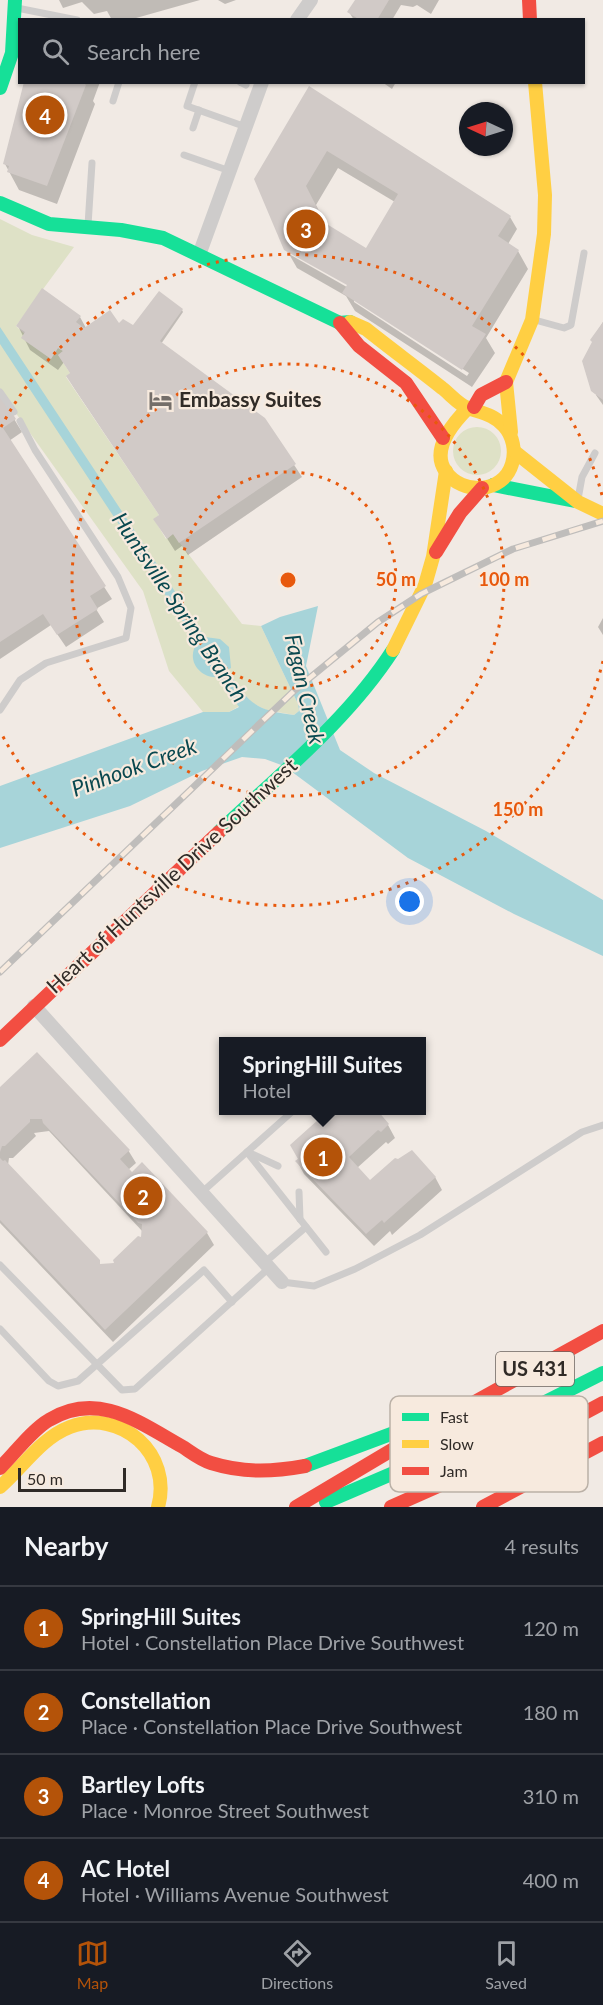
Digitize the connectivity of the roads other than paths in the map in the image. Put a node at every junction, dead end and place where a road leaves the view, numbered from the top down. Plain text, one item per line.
1 (311, 0) edge
2 (529, 0) edge
3 (15, 4) edge
4 (69, 18) edge
5 (298, 18) edge
6 (530, 18) edge
7 (118, 84) edge
8 (194, 84) edge
9 (261, 84) edge
10 (535, 84) edge
11 (0, 88) edge
12 (112, 101) dead end
13 (199, 110) junction
14 (246, 127) junction
15 (193, 128) dead end
16 (184, 155) dead end
17 (92, 163) dead end
18 (230, 171) junction
19 (0, 203) edge
20 (87, 228) junction
21 (584, 253) dead end
22 (199, 255) junction
23 (532, 320) junction
24 (340, 323) junction
25 (506, 381) junction
26 (0, 392) edge
27 (471, 408) junction
28 (14, 412) dead end
29 (20, 421) dead end
30 (511, 432) junction
31 (443, 438) junction
32 (515, 452) junction
33 (595, 453) dead end
34 (446, 471) junction
35 (487, 487) junction
36 (578, 502) junction
37 (603, 514) edge
38 (433, 557) junction
39 (0, 710) edge
40 (34, 1006) junction
41 (0, 1040) edge
42 (289, 1115) edge
43 (603, 1125) edge
44 (248, 1152) junction
45 (279, 1166) dead end
46 (298, 1192) dead end
47 (201, 1193) junction
48 (300, 1219) junction
49 (306, 1227) junction
50 (326, 1252) dead end
51 (0, 1265) edge
52 (267, 1266) junction
53 (282, 1282) joint
54 (232, 1302) junction
55 (0, 1329) edge
56 (603, 1330) edge
57 (99, 1365) junction
58 (603, 1373) edge
59 (484, 1396) edge
60 (558, 1396) edge
61 (603, 1403) edge
62 (588, 1412) edge
63 (390, 1435) edge
64 (603, 1443) edge
65 (390, 1451) edge
66 (588, 1451) edge
67 (0, 1468) edge
68 (390, 1476) edge
69 (0, 1487) edge
70 (429, 1492) edge
71 (511, 1492) edge
72 (486, 1505) edge
73 (158, 1507) edge
74 (296, 1507) edge
75 (313, 1507) edge
76 (391, 1507) edge
77 (476, 1507) edge

1 - 5 street
2 - 6 main road
3 - 4 lane
3 - 11 main road
7 - 12 lane
8 - 13 lane
9 - 14 street
10 - 23 main road
13 - 14 lane
13 - 15 lane
14 - 18 street
16 - 18 lane
17 - 20 lane
18 - 22 street
19 - 20 main road
20 - 22 main road
21 - 23 lane
22 - 24 main road
23 - 25 main road
24 - 27 main road
24 - 31 main road
25 - 27 main road
25 - 30 main road
26 - 28 lane
27 - 30 main road
27 - 31 main road
29 - 39 lane
30 - 32 main road
31 - 34 main road
32 - 35 main road
32 - 36 main road
33 - 36 lane
34 - 35 main road
34 - 38 main road, Heart of Huntsville Drive Southwest
35 - 36 main road
35 - 38 main road, Heart of Huntsville Drive Southwest
36 - 37 main road
38 - 40 main road, Heart of Huntsville Drive Southwest
40 - 41 main road, Heart of Huntsville Drive Southwest
40 - 47 street
42 - 44 lane
43 - 53 lane
44 - 45 lane
44 - 47 lane
44 - 48 lane
46 - 48 lane
47 - 52 street
48 - 49 lane
49 - 50 lane
49 - 52 lane
51 - 57 lane
52 - 53 street
52 - 54 lane
54 - 57 lane
54 - 57 lane
55 - 57 lane
56 - 59 main road, US 431
58 - 60 main road
61 - 62 main road
63 - 67 main road
64 - 66 main road
65 - 74 main road, US 431
68 - 75 main road
69 - 73 main road
70 - 76 main road
71 - 72 main road
72 - 77 main road

